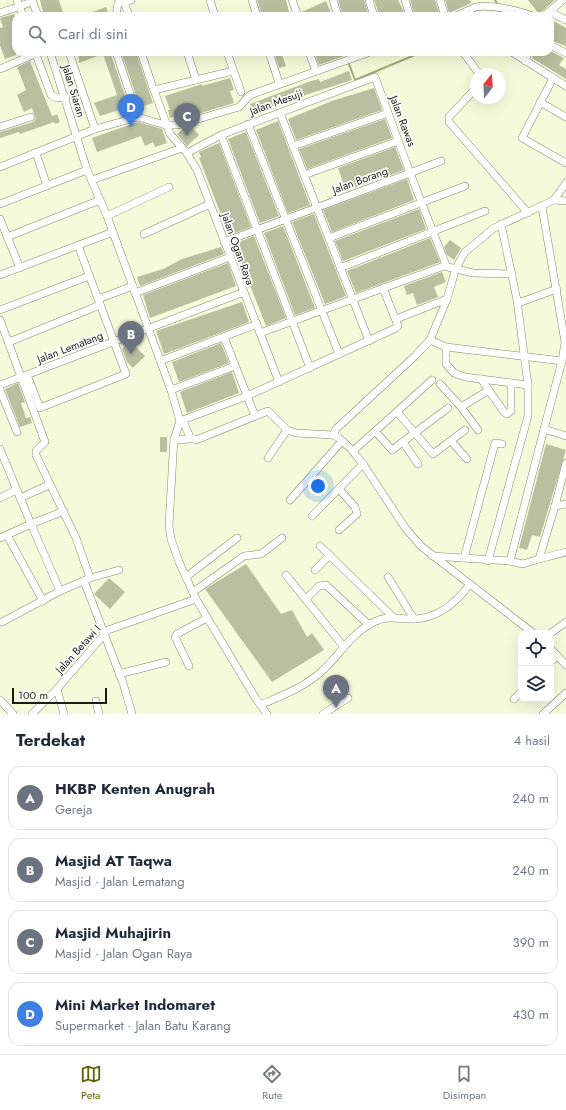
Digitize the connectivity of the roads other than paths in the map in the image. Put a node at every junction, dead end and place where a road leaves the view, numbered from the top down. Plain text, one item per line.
1 (210, 0) edge
2 (252, 0) edge
3 (292, 0) edge
4 (333, 0) edge
5 (369, 0) edge
6 (405, 0) edge
7 (440, 0) edge
8 (563, 0) edge
9 (32, 1) edge
10 (122, 1) edge
11 (18, 3) edge
12 (476, 4) edge
13 (36, 12) edge
14 (118, 12) edge
15 (127, 12) edge
16 (213, 12) edge
17 (256, 12) edge
18 (296, 12) edge
19 (337, 12) edge
20 (373, 12) edge
21 (409, 12) edge
22 (444, 12) edge
23 (463, 12) edge
24 (506, 12) edge
25 (524, 12) edge
26 (549, 12) edge
27 (0, 13) edge
28 (554, 16) edge
29 (566, 20) edge
30 (554, 47) edge
31 (566, 53) edge
32 (28, 56) edge
33 (37, 56) edge
34 (51, 56) edge
35 (70, 56) edge
36 (117, 56) edge
37 (142, 56) edge
38 (188, 56) edge
39 (228, 56) edge
40 (270, 56) edge
41 (311, 56) edge
42 (351, 56) edge
43 (361, 56) edge
44 (466, 56) edge
45 (517, 56) edge
46 (526, 56) edge
47 (352, 60) junction
48 (524, 61) junction
49 (475, 68) edge
50 (0, 69) edge
51 (233, 71) junction
52 (316, 71) junction
53 (374, 77) joint
54 (553, 78) junction
55 (196, 80) junction
56 (279, 83) junction
57 (566, 86) edge
58 (153, 88) dead end
59 (240, 92) dead end
60 (470, 95) edge
61 (66, 97) junction
62 (540, 102) junction
63 (280, 113) junction
64 (388, 113) junction
65 (31, 117) dead end
66 (138, 117) junction
67 (566, 117) edge
68 (248, 124) junction
69 (165, 125) junction
70 (0, 127) edge
71 (95, 129) junction
72 (221, 135) junction
73 (76, 136) junction
74 (398, 141) junction
75 (293, 146) junction
76 (185, 150) junction
77 (36, 153) junction
78 (441, 161) dead end
79 (566, 163) edge
80 (0, 168) edge
81 (88, 170) junction
82 (410, 173) junction
83 (304, 175) junction
84 (92, 180) junction
85 (566, 183) edge
86 (47, 186) junction
87 (465, 186) dead end
88 (169, 187) dead end
89 (100, 200) junction
90 (554, 200) junction
91 (566, 201) edge
92 (421, 202) junction
93 (0, 204) edge
94 (210, 204) junction
95 (317, 207) junction
96 (542, 207) junction
97 (485, 211) dead end
98 (528, 213) junction
99 (107, 216) junction
100 (0, 219) edge
101 (286, 219) junction
102 (501, 224) junction
103 (257, 230) junction
104 (113, 232) junction
105 (433, 232) junction
106 (144, 234) dead end
107 (7, 237) junction
108 (329, 238) junction
109 (224, 242) junction
110 (78, 245) junction
111 (230, 257) junction
112 (446, 265) junction
113 (20, 268) junction
114 (340, 268) junction
115 (456, 268) junction
116 (512, 274) junction
117 (0, 275) edge
118 (89, 276) junction
119 (383, 288) junction
120 (134, 289) junction
121 (557, 289) junction
122 (244, 292) junction
123 (447, 299) junction
124 (353, 300) junction
125 (99, 302) junction
126 (518, 303) junction
127 (0, 310) edge
128 (322, 311) junction
129 (396, 319) junction
130 (0, 320) edge
131 (292, 322) junction
132 (257, 324) junction
133 (147, 328) junction
134 (260, 333) junction
135 (224, 337) junction
136 (430, 340) junction
137 (114, 341) junction
138 (369, 341) junction
139 (9, 342) junction
140 (446, 347) junction
141 (339, 354) junction
142 (524, 357) junction
143 (160, 361) junction
144 (562, 361) junction
145 (235, 366) junction
146 (310, 368) junction
147 (25, 376) junction
148 (481, 379) junction
149 (432, 380) dead end
150 (279, 382) junction
151 (511, 383) junction
152 (440, 384) dead end
153 (0, 385) edge
154 (528, 385) junction
155 (0, 390) edge
156 (171, 390) junction
157 (489, 390) junction
158 (247, 396) junction
159 (33, 400) junction
160 (461, 407) junction
161 (448, 408) dead end
162 (397, 412) junction
163 (255, 416) junction
164 (181, 421) junction
165 (544, 429) junction
166 (287, 430) junction
167 (465, 430) dead end
168 (478, 430) dead end
169 (17, 432) dead end
170 (375, 432) junction
171 (414, 433) junction
172 (333, 435) junction
173 (566, 436) edge
174 (191, 439) junction
175 (174, 440) junction
176 (342, 441) junction
177 (451, 441) junction
178 (402, 442) junction
179 (502, 444) dead end
180 (0, 449) edge
181 (353, 451) junction
182 (268, 458) dead end
183 (467, 458) dead end
184 (363, 464) junction
185 (418, 464) dead end
186 (566, 467) edge
187 (49, 485) junction
188 (339, 489) junction
189 (16, 490) junction
190 (0, 498) edge
191 (20, 498) junction
192 (290, 500) dead end
193 (566, 504) edge
194 (555, 506) junction
195 (64, 512) junction
196 (312, 516) dead end
197 (31, 524) junction
198 (338, 530) dead end
199 (3, 536) edge
200 (237, 538) dead end
201 (282, 538) dead end
202 (320, 546) dead end
203 (566, 552) edge
204 (330, 555) junction
205 (432, 556) junction
206 (464, 558) junction
207 (539, 559) junction
208 (488, 561) junction
209 (510, 561) junction
210 (119, 570) dead end
211 (315, 570) dead end
212 (286, 575) dead end
213 (186, 577) junction
214 (388, 577) dead end
215 (87, 580) junction
216 (470, 584) junction
217 (60, 591) junction
218 (193, 592) junction
219 (196, 599) junction
220 (306, 599) junction
221 (43, 601) junction
222 (208, 618) junction
223 (393, 618) junction
224 (414, 619) junction
225 (2, 622) dead end
226 (566, 622) edge
227 (368, 625) junction
228 (529, 630) edge
229 (554, 631) edge
230 (104, 633) junction
231 (344, 647) junction
232 (554, 652) edge
233 (557, 656) junction
234 (554, 659) edge
235 (166, 662) dead end
236 (566, 665) edge
237 (189, 666) dead end
238 (119, 674) junction
239 (57, 689) junction
240 (566, 693) edge
241 (518, 695) edge
242 (348, 698) dead end
243 (514, 699) dead end
244 (0, 700) edge
245 (96, 701) dead end
246 (260, 705) junction
247 (130, 713) edge
248 (13, 714) edge
249 (32, 714) edge
250 (64, 714) edge
251 (99, 714) edge
252 (267, 714) edge
253 (323, 714) edge
254 (543, 714) edge

1 - 16 street
2 - 17 street
3 - 18 street
4 - 19 street
5 - 20 street
6 - 21 street
7 - 22 street
8 - 26 street
9 - 11 street
9 - 13 street
10 - 14 street
10 - 15 street
11 - 27 street
12 - 23 street
12 - 24 street
24 - 25 street
28 - 29 street
30 - 31 street
32 - 50 street
33 - 61 street
34 - 61 street, Jalan Siaran
35 - 71 street
36 - 66 street
37 - 58 street
38 - 55 street
39 - 51 street
40 - 56 street
41 - 52 street
42 - 47 street
43 - 47 street
44 - 49 street
45 - 48 street
46 - 48 street
47 - 52 street
48 - 54 street
51 - 55 street
51 - 59 street
52 - 56 street
53 - 63 street, Jalan Mesuji
53 - 64 street, Jalan Rawas
54 - 57 street
54 - 62 street
55 - 69 street, Jalan Ogan Raya
56 - 69 street
60 - 98 street
61 - 73 street, Jalan Siaran
62 - 67 street
62 - 79 street
63 - 68 street, Jalan Mesuji
63 - 75 street
64 - 74 street, Jalan Rawas
64 - 75 street
65 - 70 street
66 - 69 street
66 - 71 street
68 - 72 street, Jalan Mesuji
68 - 101 street
69 - 76 street, Jalan Ogan Raya
71 - 73 street
72 - 76 street, Jalan Mesuji
72 - 103 street
73 - 77 street
73 - 81 street, Jalan Siaran
74 - 82 street, Jalan Rawas
74 - 83 street
75 - 83 street
76 - 84 street, Jalan Mesuji
76 - 94 street, Jalan Ogan Raya
77 - 80 street
77 - 86 street
78 - 82 street, Jalan Borang
81 - 84 street, Jalan Siaran
81 - 86 street
82 - 92 street
82 - 95 street, Jalan Borang
83 - 95 street
84 - 89 street, Jalan Siaran
85 - 90 street
86 - 93 street
87 - 92 street
88 - 99 street
89 - 99 street, Jalan Siaran
89 - 107 street
90 - 91 street
90 - 96 street
92 - 105 street
92 - 108 street
94 - 106 street
94 - 109 street, Jalan Ogan Raya
95 - 101 street, Jalan Borang
95 - 108 street
96 - 98 street
96 - 121 street
97 - 105 street
98 - 102 street
99 - 104 street, Jalan Siaran
100 - 107 street
101 - 103 street, Jalan Borang
101 - 128 street
102 - 115 street
102 - 116 street
103 - 109 street, Jalan Borang
103 - 131 street
104 - 110 street
104 - 120 street, Jalan Siaran
105 - 112 street
105 - 114 street
107 - 113 street
108 - 114 street
109 - 111 street, Jalan Ogan Raya
110 - 113 street
110 - 118 street
111 - 120 street
111 - 122 street, Jalan Ogan Raya
112 - 115 street
112 - 119 street
113 - 117 street
114 - 124 street
115 - 116 street
115 - 123 street
116 - 126 street
118 - 125 street
118 - 127 street
119 - 124 street
119 - 129 street
120 - 125 street
120 - 133 street, Jalan Siaran
121 - 126 street
121 - 144 street
122 - 132 street
122 - 133 street, Jalan Ogan Raya
123 - 129 street
123 - 136 street
124 - 128 street
124 - 138 street
125 - 137 street
125 - 139 street
126 - 142 street
128 - 131 street
128 - 141 street
129 - 138 street
130 - 139 street
131 - 134 street
131 - 146 street
132 - 134 street
132 - 135 street
133 - 137 street, Jalan Lematang
133 - 143 street, Jalan Siaran
134 - 150 street
135 - 143 street
135 - 145 street
136 - 140 street
136 - 172 street
137 - 147 street, Jalan Lematang
137 - 159 street
138 - 141 street
139 - 147 street
140 - 142 street
140 - 148 street
141 - 146 street
142 - 144 street
142 - 154 street
143 - 156 street, Jalan Siaran
144 - 165 street
145 - 156 street
145 - 158 street
146 - 150 street
147 - 153 street, Jalan Lematang
147 - 159 street
148 - 151 street
148 - 157 street
149 - 162 street
150 - 158 street
151 - 154 street
151 - 157 street
152 - 160 street
154 - 208 street
155 - 169 street
156 - 164 street, Jalan Siaran
157 - 160 street
158 - 163 street
158 - 164 street
159 - 187 street
160 - 168 street
161 - 171 street
162 - 170 street
162 - 171 street
163 - 166 street
163 - 174 street
164 - 174 street, Jalan Siaran
164 - 175 street
165 - 173 street
165 - 209 street
166 - 172 street
166 - 182 street
167 - 177 street
170 - 178 street
170 - 181 street
171 - 177 street
171 - 178 street
172 - 176 street
174 - 175 street
175 - 213 street
176 - 181 street
176 - 192 street
177 - 183 street
178 - 185 street
179 - 206 street
180 - 189 street
181 - 184 street
184 - 188 street
184 - 205 street
186 - 194 street
187 - 191 street
187 - 195 street
188 - 196 street
188 - 198 street
189 - 190 street
189 - 191 street
191 - 197 street
193 - 194 street
194 - 207 street
195 - 197 street
195 - 215 street
197 - 199 street
197 - 217 street
199 - 221 street
200 - 213 street
201 - 218 street
202 - 204 street
203 - 207 street
204 - 211 street
204 - 223 street
205 - 206 street
205 - 216 street
206 - 208 street
207 - 209 street
208 - 209 street
210 - 215 street
212 - 220 street
213 - 218 street
214 - 224 street
215 - 217 street
215 - 230 street
216 - 224 street
216 - 228 street
217 - 221 street
218 - 219 street
219 - 222 street
219 - 230 street, Jalan Betawi I
220 - 227 street
220 - 231 street
221 - 225 street
222 - 237 street
222 - 246 street
223 - 224 street
223 - 227 street
226 - 229 street
227 - 231 street
230 - 238 street
230 - 239 street, Jalan Betawi I
231 - 246 street
232 - 233 street
233 - 234 street
233 - 236 street
235 - 238 street
238 - 247 street
239 - 249 street, Jalan Betawi I
239 - 250 street
240 - 254 street
241 - 243 street
242 - 253 street
244 - 248 street
245 - 251 street
246 - 252 street

